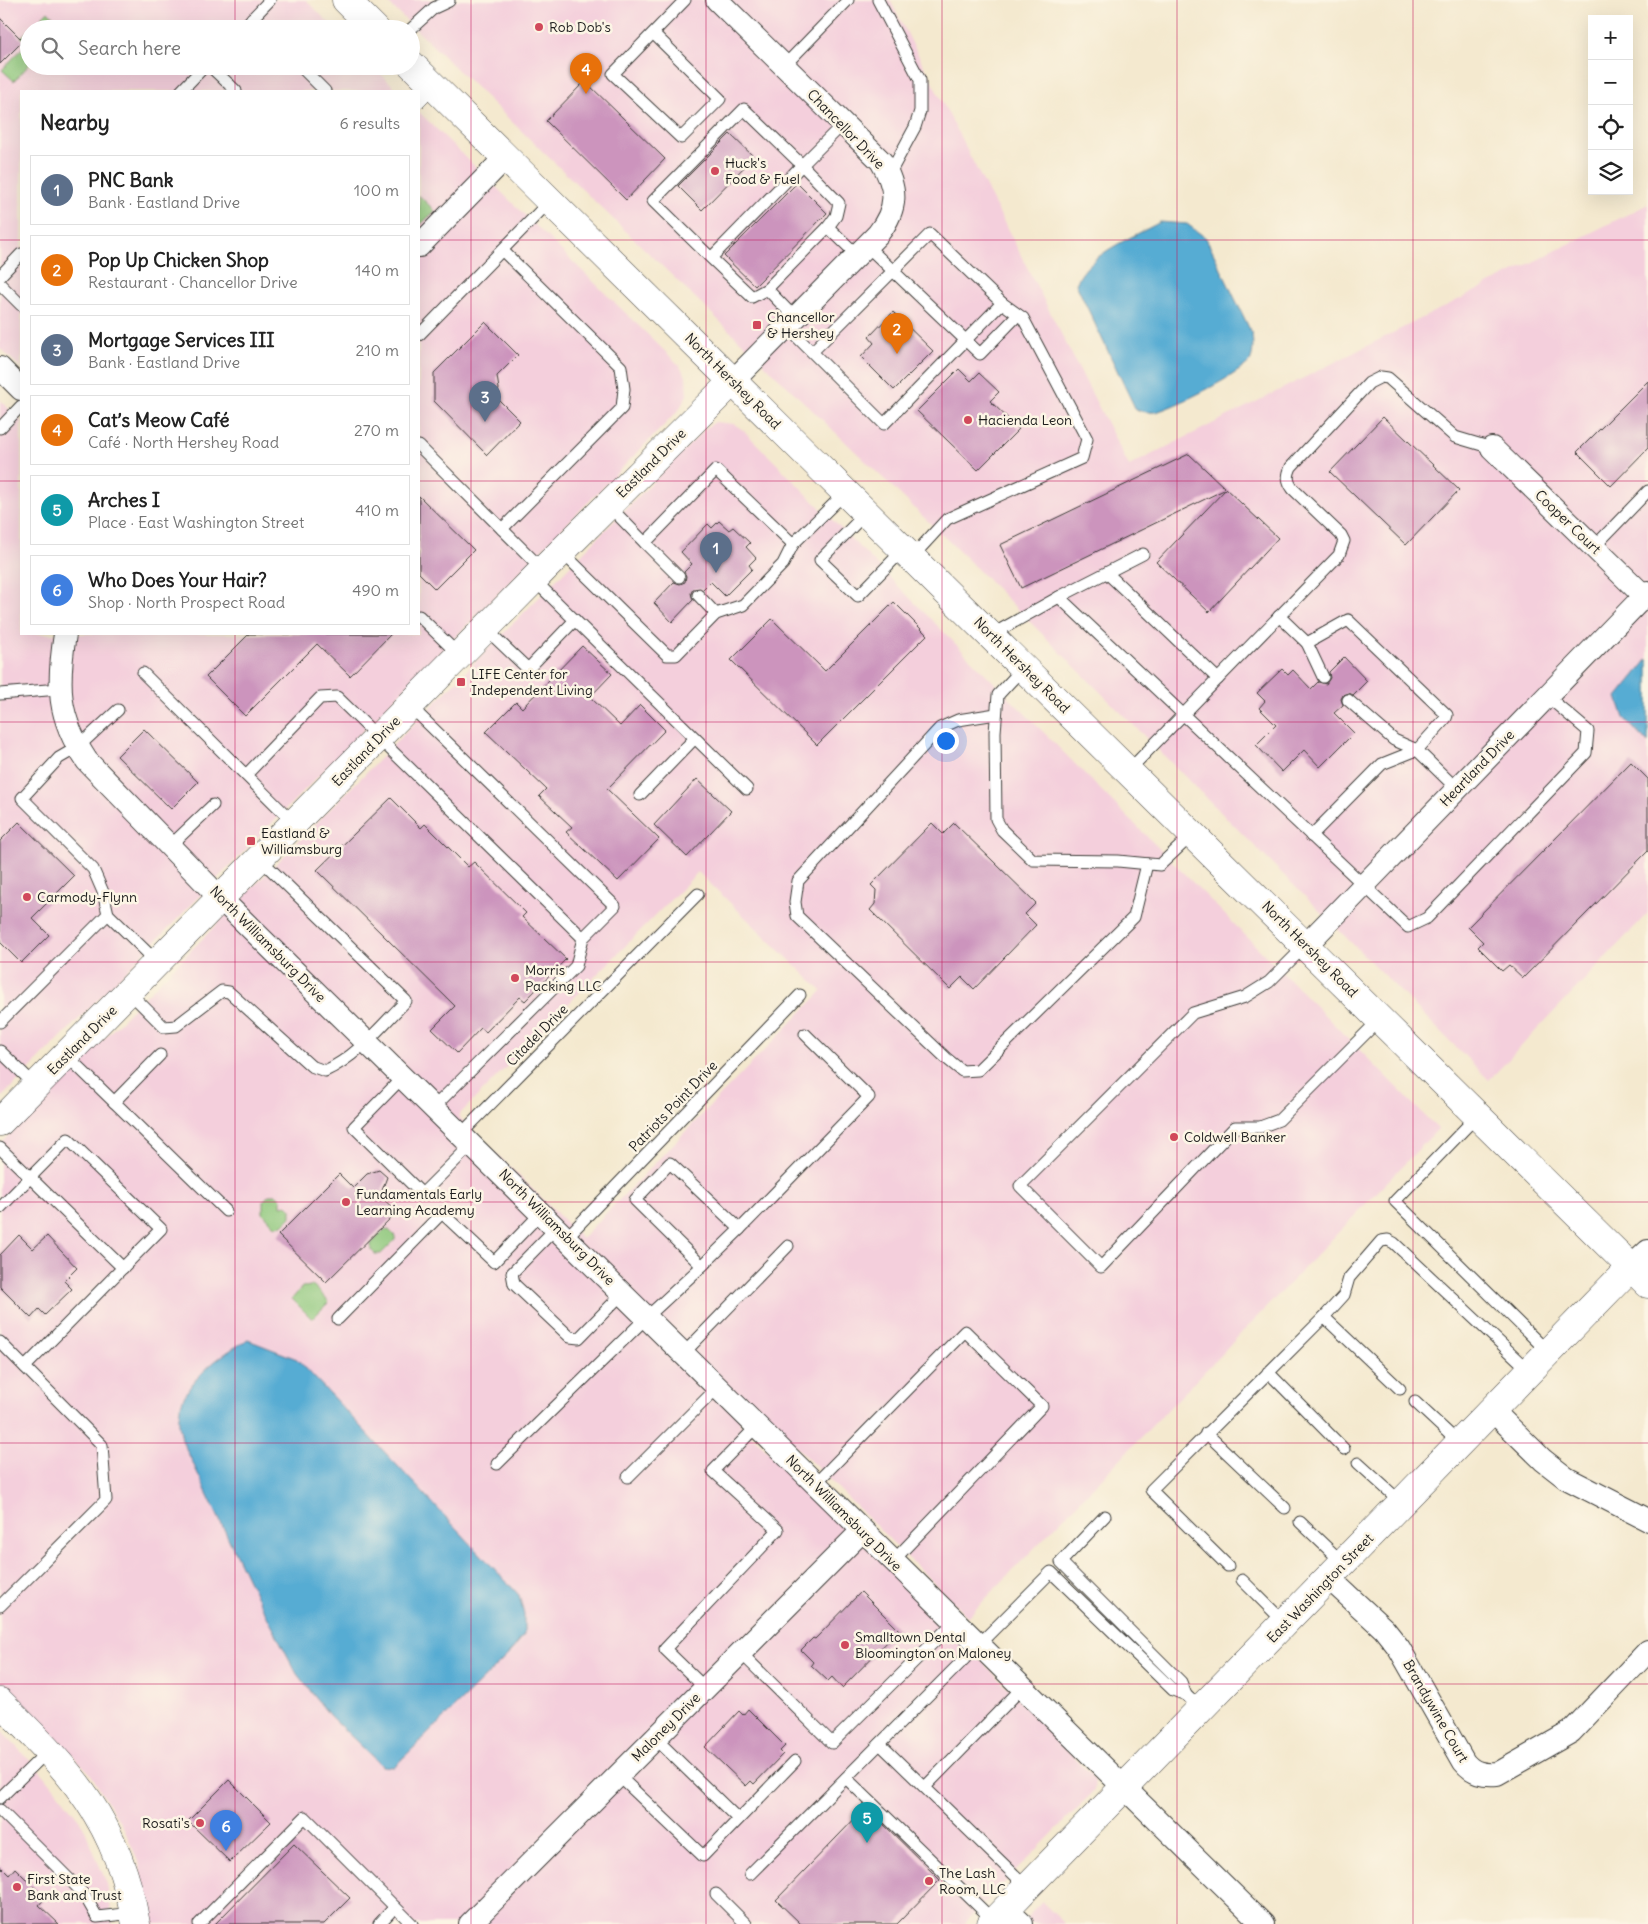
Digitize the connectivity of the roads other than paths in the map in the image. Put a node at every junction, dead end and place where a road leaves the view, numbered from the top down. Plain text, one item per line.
1 (270, 0) edge
2 (346, 0) edge
3 (685, 0) edge
4 (717, 0) edge
5 (848, 0) edge
6 (878, 0) edge
7 (449, 1) dead end
8 (252, 18) edge
9 (366, 20) edge
10 (420, 21) edge
11 (653, 33) junction
12 (784, 66) junction
13 (196, 75) edge
14 (219, 75) edge
15 (309, 75) edge
16 (416, 75) edge
17 (182, 90) edge
18 (235, 90) edge
19 (324, 90) edge
20 (426, 94) edge
21 (843, 124) junction
22 (506, 158) junction
23 (802, 165) junction
24 (889, 175) junction
25 (550, 201) junction
26 (828, 226) junction
27 (420, 245) edge
28 (502, 250) junction
29 (862, 251) junction
30 (20, 255) edge
31 (711, 258) junction
32 (893, 271) junction
33 (0, 276) edge
34 (0, 284) edge
35 (766, 289) junction
36 (1002, 303) junction
37 (20, 304) edge
38 (1018, 314) junction
39 (791, 322) junction
40 (420, 334) edge
41 (966, 340) junction
42 (812, 352) junction
43 (0, 368) edge
44 (734, 381) junction
45 (20, 387) edge
46 (20, 407) edge
47 (0, 428) edge
48 (420, 447) edge
49 (1492, 448) joint
50 (1648, 491) edge
51 (846, 492) junction
52 (608, 506) junction
53 (867, 512) junction
54 (502, 529) junction
55 (645, 543) junction
56 (793, 544) junction
57 (1594, 547) junction
58 (908, 553) junction
59 (1143, 554) dead end
60 (546, 567) junction
61 (1107, 573) junction
62 (679, 577) dead end
63 (1646, 594) edge
64 (698, 595) dead end
65 (1059, 597) junction
66 (716, 614) junction
67 (1279, 616) junction
68 (420, 617) edge
69 (574, 620) junction
70 (486, 629) junction
71 (65, 635) edge
72 (991, 635) junction
73 (1308, 643) junction
74 (460, 656) junction
75 (1024, 667) junction
76 (143, 672) dead end
77 (1323, 677) dead end
78 (1218, 678) junction
79 (59, 689) junction
80 (0, 694) edge
81 (1547, 696) junction
82 (1348, 700) dead end
83 (410, 706) junction
84 (118, 710) dead end
85 (996, 714) junction
86 (1183, 715) junction
87 (379, 738) junction
88 (695, 738) junction
89 (78, 747) junction
90 (1417, 750) junction
91 (1129, 770) junction
92 (246, 775) junction
93 (747, 789) dead end
94 (1457, 789) junction
95 (640, 795) dead end
96 (213, 805) dead end
97 (295, 824) junction
98 (1193, 834) junction
99 (1311, 836) junction
100 (170, 846) junction
101 (260, 859) junction
102 (1146, 864) junction
103 (1364, 885) junction
104 (698, 894) dead end
105 (221, 899) junction
106 (108, 914) junction
107 (583, 938) junction
108 (1306, 945) junction
109 (158, 963) junction
110 (129, 992) junction
111 (800, 995) dead end
112 (1380, 1019) junction
113 (0, 1022) edge
114 (805, 1034) dead end
115 (367, 1041) junction
116 (0, 1051) edge
117 (160, 1055) dead end
118 (66, 1056) junction
119 (403, 1076) junction
120 (36, 1086) junction
121 (114, 1102) junction
122 (434, 1107) junction
123 (1478, 1115) junction
124 (0, 1122) edge
125 (467, 1139) junction
126 (0, 1148) edge
127 (30, 1177) junction
128 (0, 1208) edge
129 (226, 1211) dead end
130 (555, 1225) junction
131 (740, 1229) junction
132 (788, 1246) dead end
133 (702, 1266) junction
134 (1642, 1267) edge
135 (123, 1268) junction
136 (623, 1293) junction
137 (647, 1317) junction
138 (1324, 1318) junction
139 (338, 1319) dead end
140 (0, 1342) edge
141 (684, 1353) junction
142 (1539, 1361) junction
143 (25, 1367) junction
144 (1268, 1372) junction
145 (718, 1387) junction
146 (1400, 1389) dead end
147 (1415, 1402) dead end
148 (1492, 1410) junction
149 (757, 1426) junction
150 (1206, 1433) junction
151 (1460, 1444) junction
152 (1344, 1449) dead end
153 (1358, 1463) dead end
154 (497, 1464) dead end
155 (628, 1478) dead end
156 (815, 1484) junction
157 (1402, 1503) junction
158 (1285, 1508) dead end
159 (1105, 1516) dead end
160 (1648, 1520) edge
161 (1300, 1522) dead end
162 (862, 1531) junction
163 (892, 1561) junction
164 (1228, 1566) dead end
165 (1337, 1571) junction
166 (1242, 1580) dead end
167 (0, 1606) edge
168 (955, 1621) junction
169 (1285, 1624) junction
170 (979, 1645) junction
171 (1648, 1651) edge
172 (741, 1653) junction
173 (705, 1688) junction
174 (1022, 1688) junction
175 (0, 1702) edge
176 (1193, 1702) junction
177 (655, 1738) junction
178 (880, 1744) junction
179 (49, 1750) junction
180 (795, 1761) dead end
181 (618, 1775) junction
182 (846, 1778) junction
183 (925, 1787) junction
184 (1124, 1787) junction
185 (3, 1790) edge
186 (0, 1810) edge
187 (738, 1819) junction
188 (750, 1874) dead end
189 (1027, 1886) junction
190 (716, 1894) dead end
191 (395, 1907) junction
192 (135, 1919) edge
193 (1003, 1919) edge
194 (199, 1924) edge
195 (379, 1924) edge
196 (412, 1924) edge
197 (470, 1924) edge
198 (746, 1924) edge
199 (1263, 1924) edge

1 - 8 lane
2 - 9 main road
3 - 11 lane
4 - 12 street, Chancellor Drive
5 - 12 lane
6 - 24 lane
7 - 10 lane
11 - 11 lane
12 - 21 street, Chancellor Drive
13 - 17 lane
14 - 18 lane
15 - 19 lane
16 - 20 main road, North Hershey Road
20 - 22 main road, North Hershey Road
21 - 23 lane
21 - 24 street, Chancellor Drive
22 - 25 main road, North Hershey Road
22 - 27 street
23 - 26 lane
23 - 31 lane
23 - 31 lane
24 - 29 street, Chancellor Drive
25 - 28 lane
25 - 44 main road, North Hershey Road
26 - 29 lane
26 - 35 lane
28 - 40 lane
28 - 54 lane
29 - 32 lane
29 - 39 street, Chancellor Drive
30 - 33 lane
31 - 35 lane
32 - 36 lane
32 - 41 lane
32 - 42 lane
34 - 37 lane
35 - 39 lane
36 - 38 lane
36 - 41 lane
38 - 41 lane
38 - 58 lane
39 - 42 lane
39 - 44 street, Chancellor Drive
41 - 42 lane
43 - 45 street
44 - 51 main road, North Hershey Road
44 - 52 main road, Eastland Drive
46 - 47 lane
48 - 54 lane
49 - 57 street, Cooper Court
49 - 67 lane
50 - 57 lane
51 - 53 main road, North Hershey Road
51 - 56 lane
52 - 55 lane
52 - 60 main road, Eastland Drive
53 - 58 main road, North Hershey Road
53 - 58 lane
54 - 60 lane
55 - 56 lane
55 - 62 lane
56 - 66 lane
57 - 63 street, Cooper Court
58 - 72 main road, North Hershey Road
59 - 61 lane
60 - 66 lane
60 - 69 lane
60 - 70 main road, Eastland Drive
61 - 65 lane
61 - 78 lane
63 - 81 street, Heartland Drive
64 - 66 lane
65 - 72 lane
65 - 86 lane
67 - 73 lane
67 - 78 lane
68 - 74 lane
69 - 70 lane
69 - 88 lane
70 - 74 main road, Eastland Drive
71 - 79 street, North Williamsburg Drive
72 - 75 main road, North Hershey Road
73 - 77 lane
73 - 90 lane
74 - 83 main road, Eastland Drive
75 - 85 lane
75 - 91 main road, North Hershey Road
76 - 92 lane
78 - 86 lane
79 - 80 lane
79 - 89 street, North Williamsburg Drive
81 - 94 street, Heartland Drive
81 - 103 lane
82 - 90 lane
83 - 87 main road, Eastland Drive
83 - 107 lane
84 - 89 lane
85 - 102 lane
85 - 102 lane
86 - 91 lane
86 - 99 lane
87 - 92 lane
87 - 97 main road, Eastland Drive
87 - 107 lane
88 - 93 lane
88 - 95 lane
89 - 100 street, North Williamsburg Drive
89 - 106 lane
90 - 94 lane
90 - 99 lane
91 - 98 main road, North Hershey Road
92 - 97 lane
94 - 103 street, Heartland Drive
96 - 100 lane
97 - 101 main road, Eastland Drive
98 - 102 lane
98 - 108 main road, North Hershey Road
99 - 103 lane
100 - 105 street, North Williamsburg Drive
101 - 105 main road, Eastland Drive
101 - 115 lane
103 - 108 street, Heartland Drive
104 - 125 lane, Citadel Drive
105 - 109 main road, Eastland Drive
105 - 115 street, North Williamsburg Drive
106 - 109 lane
106 - 113 lane
107 - 122 lane
108 - 112 main road, North Hershey Road
108 - 112 lane
109 - 110 main road, Eastland Drive
110 - 115 lane
110 - 118 main road, Eastland Drive
111 - 130 lane, Patriots Point Drive
112 - 123 main road, North Hershey Road
114 - 131 lane
115 - 119 street, North Williamsburg Drive
116 - 120 lane
117 - 121 lane
118 - 120 main road, Eastland Drive
118 - 121 lane
119 - 122 street, North Williamsburg Drive
119 - 125 lane, Citadel Drive
120 - 124 main road, Eastland Drive
121 - 129 lane
122 - 125 street, North Williamsburg Drive
123 - 134 main road, North Hershey Road
123 - 142 lane
125 - 130 street, North Williamsburg Drive
126 - 127 lane
127 - 128 lane
127 - 135 lane
127 - 135 lane
130 - 136 street, North Williamsburg Drive
130 - 136 lane
130 - 139 lane
131 - 133 lane
131 - 133 lane
132 - 141 lane
133 - 137 lane
134 - 142 main road, East Washington Street
135 - 143 lane
136 - 137 street, North Williamsburg Drive
137 - 141 street, North Williamsburg Drive
137 - 154 lane
138 - 142 lane
138 - 144 lane
138 - 146 lane
140 - 143 lane
141 - 145 street, North Williamsburg Drive
142 - 148 main road, East Washington Street
143 - 167 lane
144 - 150 lane
144 - 152 lane
145 - 149 street, North Williamsburg Drive
145 - 155 lane
147 - 151 lane
148 - 151 main road, East Washington Street
148 - 160 street
149 - 156 street, North Williamsburg Drive
149 - 173 lane
150 - 158 lane
150 - 164 lane
151 - 157 main road, East Washington Street
153 - 157 lane
156 - 162 street, North Williamsburg Drive
156 - 163 lane
157 - 165 main road, East Washington Street
159 - 176 lane
161 - 165 lane
162 - 163 street, North Williamsburg Drive
162 - 172 street, Maloney Drive
163 - 168 street, North Williamsburg Drive
165 - 169 main road, East Washington Street
165 - 171 street, Brandywine Court
166 - 169 lane
168 - 170 street, North Williamsburg Drive
168 - 172 lane
169 - 176 main road, East Washington Street
170 - 174 street, North Williamsburg Drive
170 - 176 lane
170 - 178 lane
172 - 173 street, Maloney Drive
173 - 177 street, Maloney Drive
174 - 183 lane
174 - 184 street, North Williamsburg Drive
175 - 179 main road
176 - 184 main road, East Washington Street
177 - 181 street, Maloney Drive
177 - 187 lane
178 - 182 lane
178 - 183 lane
179 - 185 lane
179 - 192 main road
180 - 187 lane
181 - 187 lane
181 - 197 street, Maloney Drive
182 - 188 lane
182 - 193 lane
183 - 189 lane
184 - 189 main road, East Washington Street
184 - 199 street, North Williamsburg Drive
186 - 192 lane
189 - 193 main road, East Washington Street
190 - 198 lane
191 - 194 lane
191 - 195 lane
191 - 196 lane

